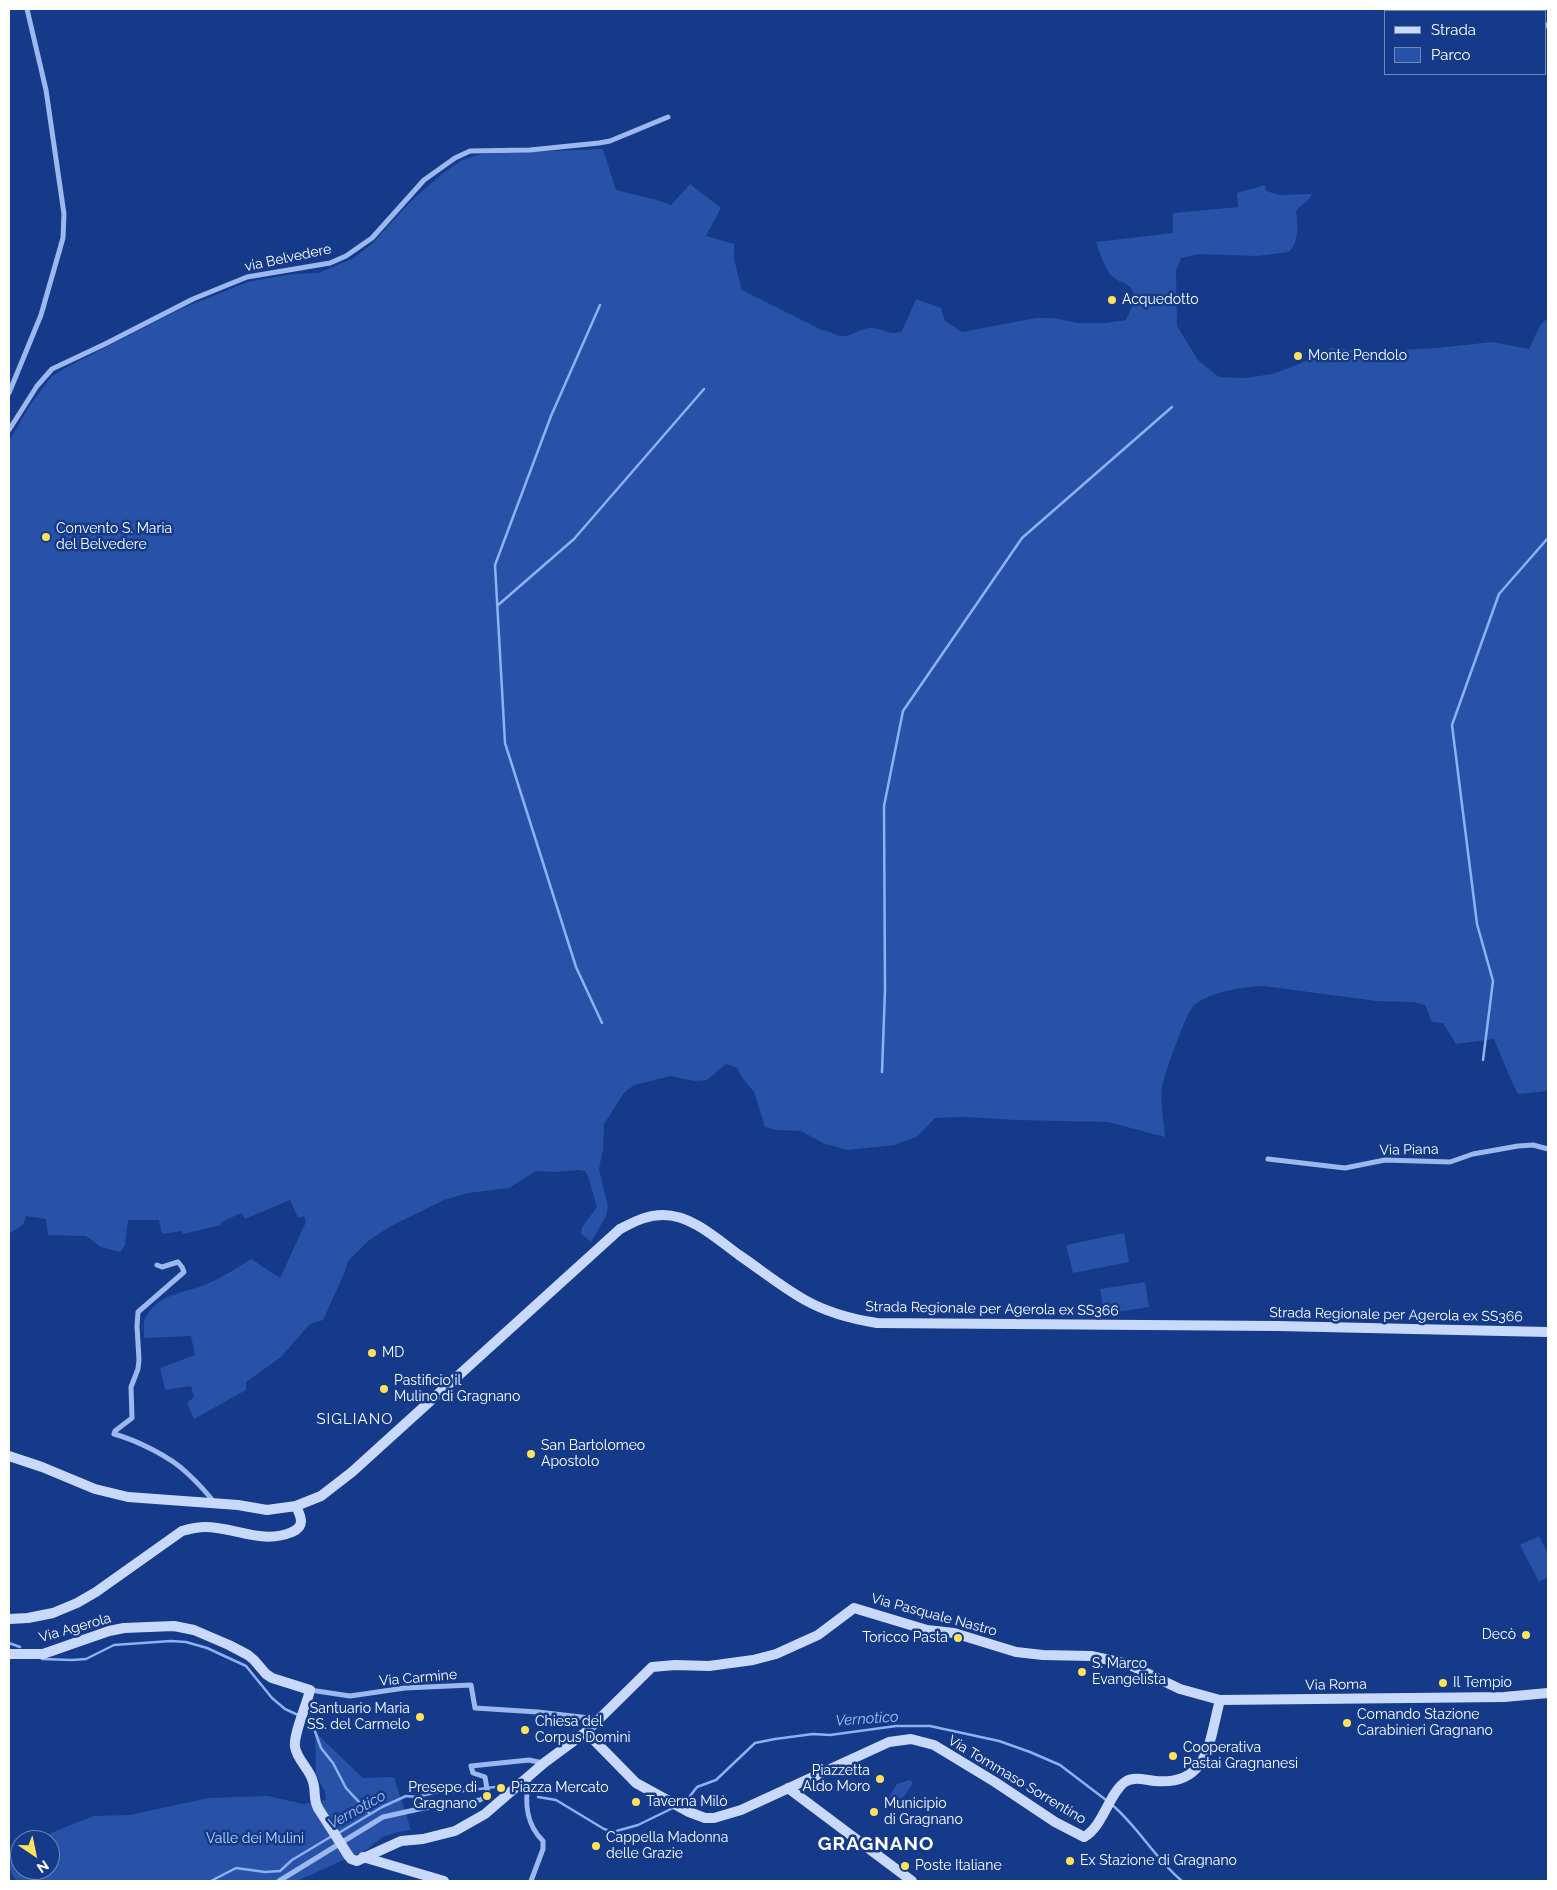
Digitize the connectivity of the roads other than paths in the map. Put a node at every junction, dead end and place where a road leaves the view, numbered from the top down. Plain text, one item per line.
1 (26, 9) edge
2 (668, 116) dead end
3 (9, 393) edge
4 (9, 430) edge
5 (1548, 1149) edge
6 (1268, 1158) dead end
7 (157, 1266) dead end
8 (1548, 1332) edge
9 (9, 1456) edge
10 (216, 1503) junction
11 (296, 1506) junction
12 (9, 1620) edge
13 (9, 1654) edge
14 (1131, 1665) joint
15 (310, 1690) junction
16 (1548, 1693) edge
17 (1220, 1700) junction
18 (600, 1719) junction
19 (586, 1732) junction
20 (544, 1763) junction
21 (529, 1778) junction
22 (788, 1788) junction
23 (394, 1845) junction
24 (363, 1857) junction
25 (398, 1866) junction
26 (279, 1881) edge
27 (444, 1881) edge
28 (531, 1881) edge
29 (912, 1881) edge

1 - 3 street
2 - 4 street, via Belvedere
5 - 6 street, Via Piana
7 - 10 street
8 - 11 street, Strada Regionale per Agerola ex SS366
9 - 10 street, Strada Regionale per Agerola ex SS366
10 - 11 street, Strada Regionale per Agerola ex SS366
11 - 12 street, Via Agerola
13 - 15 street, Via Agerola
14 - 17 street, Via Roma
14 - 18 street, Via Pasquale Nastro
15 - 18 street, Via Carmine
15 - 24 street, bridge
16 - 17 street, Via Roma
17 - 22 street, Via Tommaso Sorrentino
18 - 19 street
19 - 20 street
19 - 22 street, Via Tommaso Sorrentino
20 - 21 street
20 - 26 street
21 - 23 street
21 - 28 street
22 - 29 street
23 - 24 street
23 - 25 street
24 - 25 street
25 - 27 street

